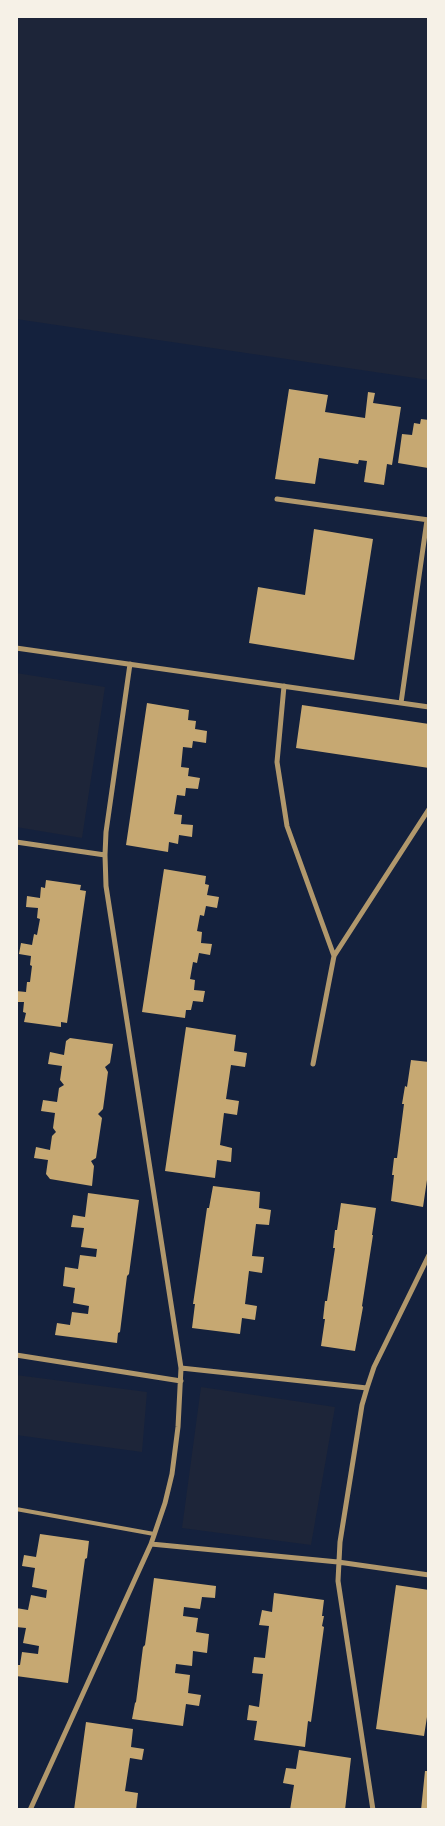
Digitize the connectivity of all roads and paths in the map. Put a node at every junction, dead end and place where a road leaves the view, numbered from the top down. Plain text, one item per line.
1 (277, 499) dead end
2 (428, 520) edge
3 (16, 648) edge
4 (130, 664) junction
5 (284, 686) junction
6 (401, 703) junction
7 (429, 707) edge
8 (429, 809) edge
9 (16, 842) edge
10 (105, 855) junction
11 (334, 956) junction
12 (313, 1064) dead end
13 (429, 1255) edge
14 (16, 1355) edge
15 (181, 1368) junction
16 (181, 1381) junction
17 (367, 1388) junction
18 (16, 1509) edge
19 (154, 1534) junction
20 (151, 1544) junction
21 (338, 1562) junction
22 (429, 1575) edge
23 (30, 1810) edge
24 (373, 1810) edge

1 - 2 street
2 - 6 street
3 - 4 street
4 - 5 street
4 - 10 street
5 - 6 street
5 - 11 street
6 - 7 street
8 - 11 street
9 - 10 street
10 - 15 street
11 - 12 street
13 - 17 street
14 - 16 street
15 - 16 street
15 - 17 street
16 - 19 street
17 - 21 street
18 - 19 lane
19 - 20 street
20 - 21 street
20 - 23 street
21 - 22 street
21 - 24 street

